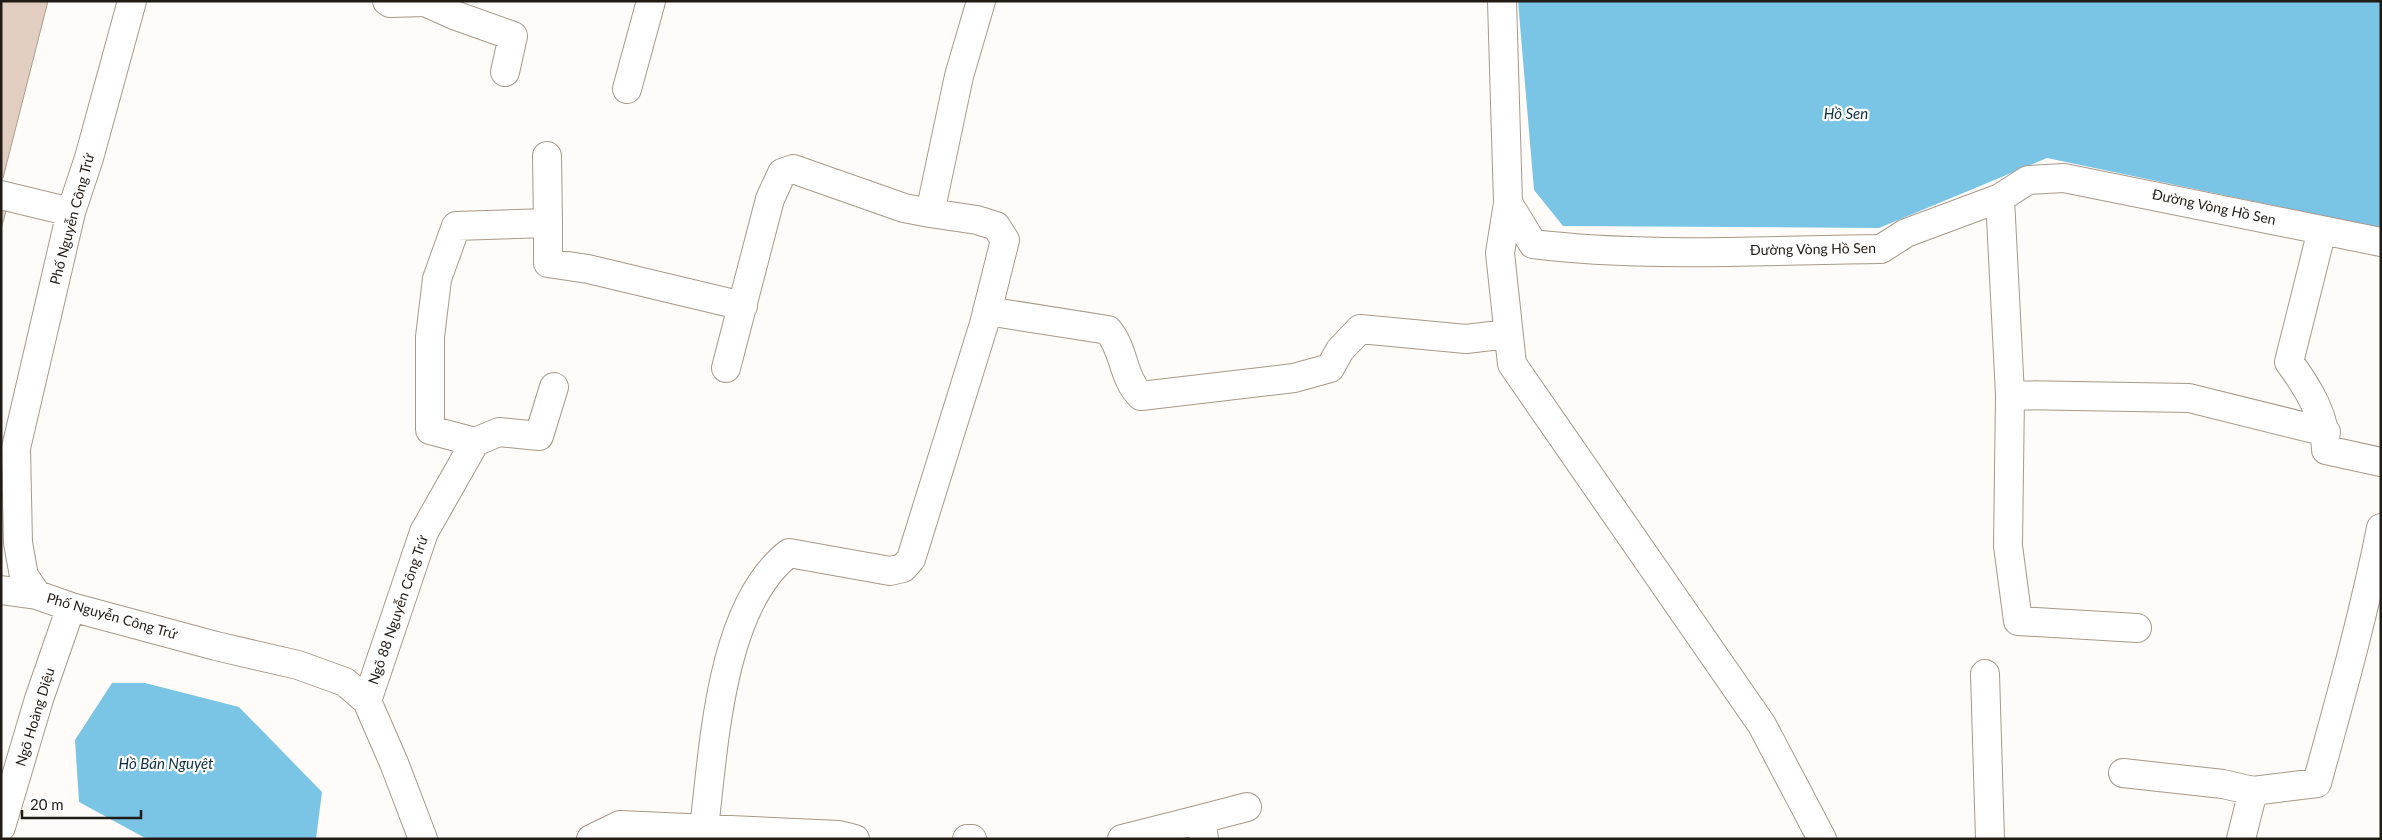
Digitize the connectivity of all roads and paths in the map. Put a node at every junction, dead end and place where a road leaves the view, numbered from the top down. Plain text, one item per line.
1 (132, 1) edge
2 (387, 1) edge
3 (651, 1) edge
4 (981, 1) edge
5 (1502, 1) edge
6 (505, 72) dead end
7 (627, 90) dead end
8 (547, 156) dead end
9 (1, 195) edge
10 (2000, 198) junction
11 (1508, 203) junction
12 (71, 212) junction
13 (930, 213) junction
14 (548, 224) junction
15 (2322, 230) junction
16 (2381, 242) edge
17 (743, 306) junction
18 (987, 311) junction
19 (1508, 334) junction
20 (726, 368) dead end
21 (554, 387) dead end
22 (2010, 396) junction
23 (2326, 432) junction
24 (475, 442) junction
25 (2381, 462) edge
26 (2381, 528) edge
27 (1, 590) edge
28 (37, 595) junction
29 (72, 606) junction
30 (2137, 628) dead end
31 (1985, 674) dead end
32 (367, 701) junction
33 (2124, 773) dead end
34 (2253, 791) junction
35 (1247, 807) dead end
36 (1, 827) edge
37 (704, 828) junction
38 (1202, 829) edge
39 (423, 839) edge
40 (591, 839) edge
41 (854, 839) edge
42 (967, 839) edge
43 (972, 839) edge
44 (1122, 839) edge
45 (1822, 839) edge
46 (1990, 839) edge
47 (2241, 839) edge

1 - 12 street, Phố Nguyễn Công Trứ
2 - 6 street
3 - 7 street
4 - 13 street
5 - 11 street, Đường Vòng Hồ Sen
8 - 14 street
9 - 12 street
10 - 11 street, Đường Vòng Hồ Sen
10 - 15 street, Đường Vòng Hồ Sen
10 - 22 street
11 - 19 street
12 - 28 street, Phố Nguyễn Công Trứ
13 - 17 street
13 - 18 street
14 - 17 street
14 - 24 street
15 - 16 street, Đường Vòng Hồ Sen
15 - 23 street
17 - 20 street
18 - 19 street
18 - 37 street
19 - 45 street
21 - 24 street
22 - 23 street
22 - 30 street
23 - 25 street
24 - 32 street, Ngõ 88 Nguyễn Công Trứ
26 - 34 street
27 - 28 street
28 - 29 street, Phố Nguyễn Công Trứ
29 - 32 street, Phố Nguyễn Công Trứ
29 - 36 street, Ngõ Hoàng Diệu
31 - 46 street
32 - 39 street, Phố Nguyễn Công Trứ
33 - 34 street
34 - 47 street
35 - 38 street
37 - 40 street
37 - 41 street
38 - 44 street
42 - 43 street

